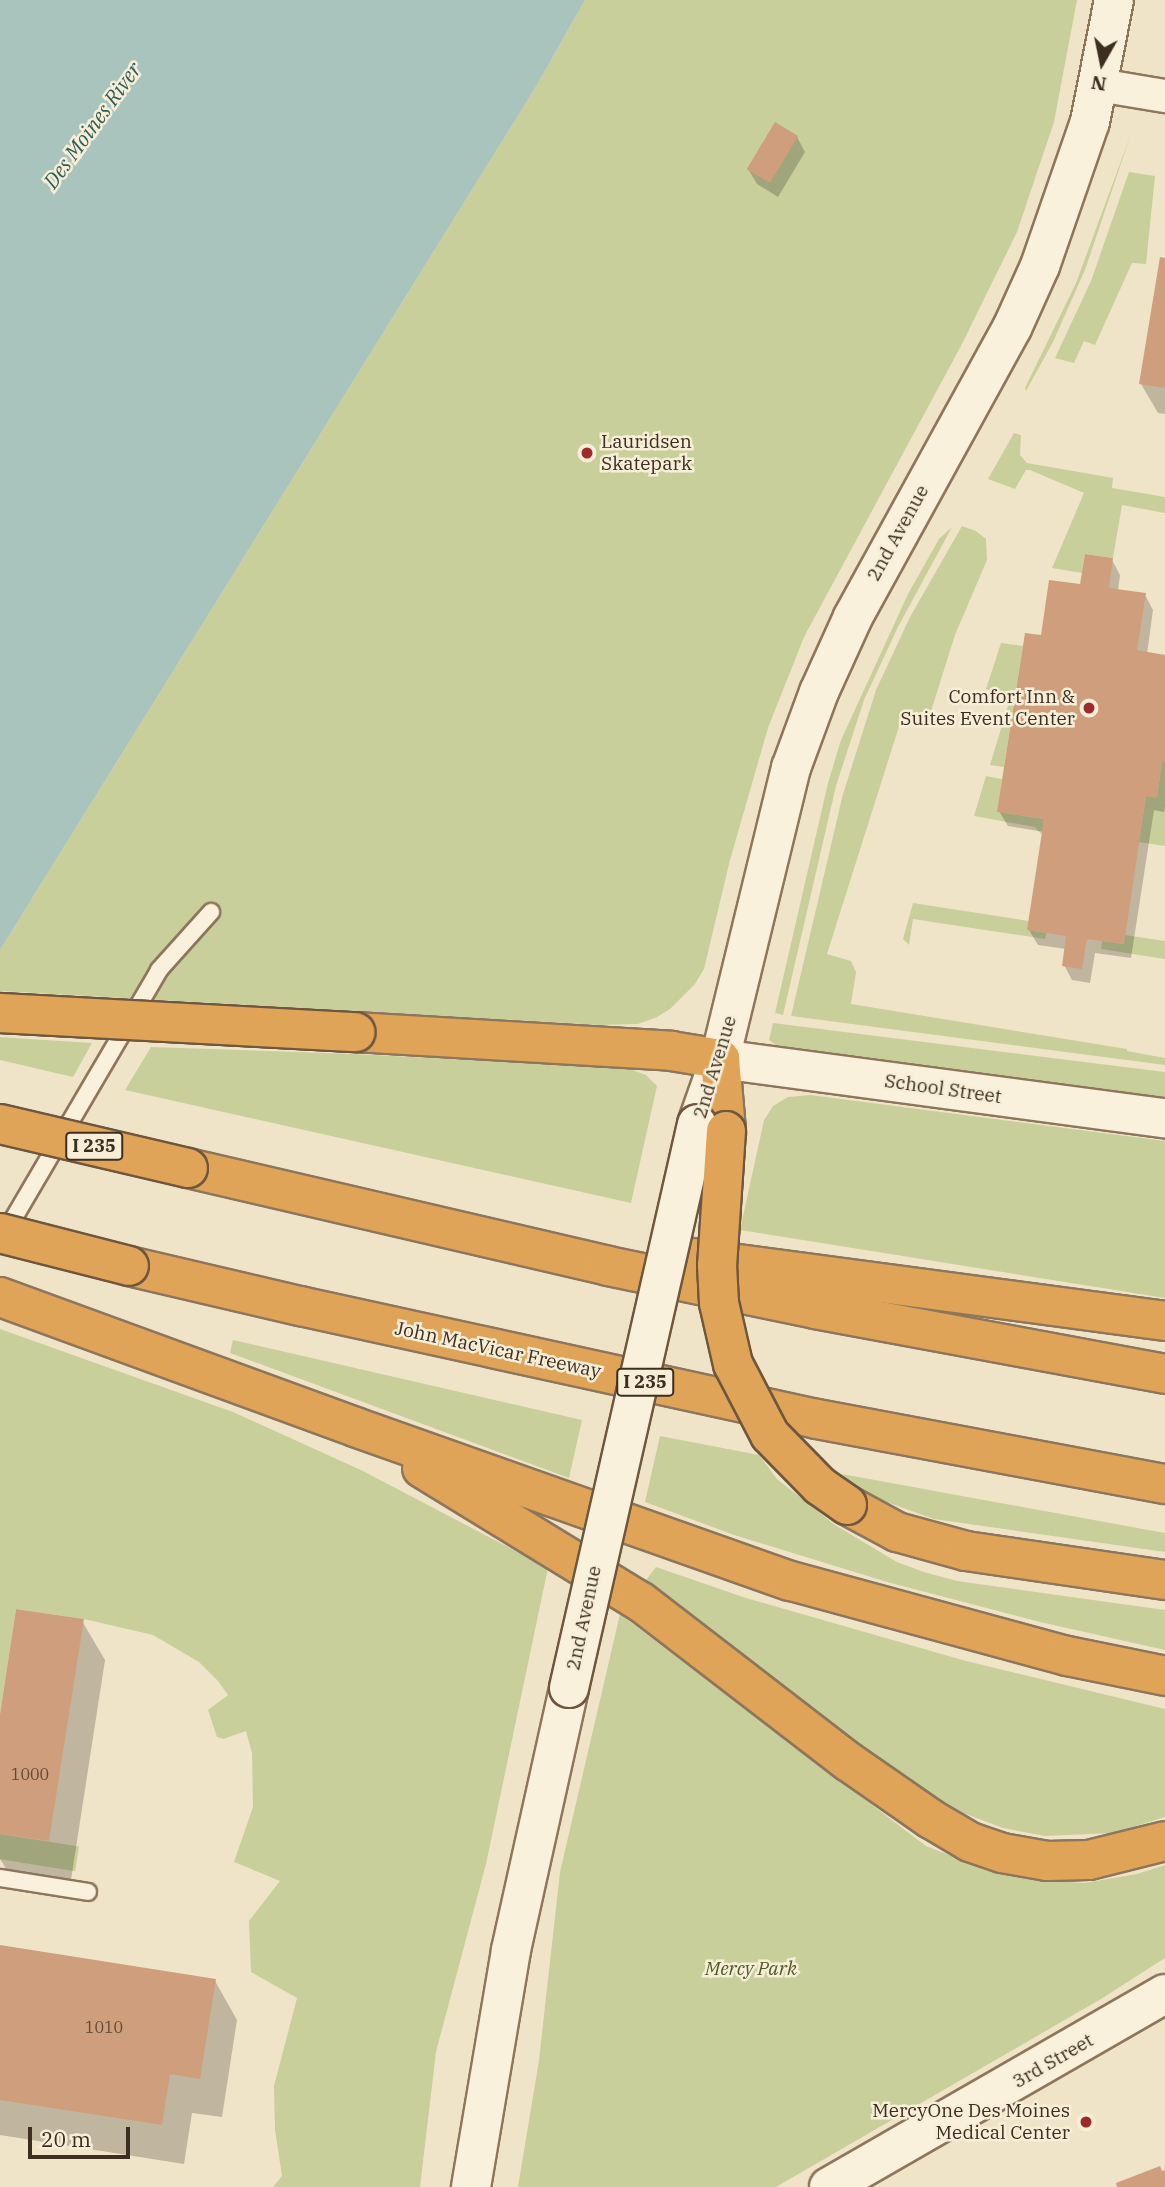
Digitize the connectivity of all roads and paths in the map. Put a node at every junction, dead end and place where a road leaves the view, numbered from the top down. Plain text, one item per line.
1 (1114, 0) edge
2 (1099, 85) junction
3 (1165, 96) edge
4 (211, 912) dead end
5 (0, 1013) edge
6 (720, 1059) junction
7 (1165, 1118) edge
8 (0, 1124) edge
9 (712, 1127) junction
10 (383, 1214) junction
11 (0, 1233) edge
12 (0, 1241) edge
13 (0, 1297) edge
14 (1165, 1321) edge
15 (1165, 1374) edge
16 (355, 1427) junction
17 (1165, 1485) edge
18 (1165, 1580) edge
19 (1165, 1676) edge
20 (1165, 1841) edge
21 (0, 1878) edge
22 (88, 1892) dead end
23 (1165, 1994) edge
24 (471, 2187) edge
25 (829, 2187) edge

1 - 2 main road, 2nd Avenue
2 - 3 street
2 - 6 main road, 2nd Avenue
4 - 12 lane
5 - 6 highway, bridge
6 - 7 main road, School Street
6 - 9 highway
8 - 10 highway, I 235, bridge
9 - 18 highway, bridge
9 - 24 main road, 2nd Avenue, bridge
10 - 14 highway
10 - 15 highway, I 235
11 - 17 highway, John MacVicar Freeway / I 235, bridge
13 - 16 highway
16 - 19 highway
16 - 20 highway
21 - 22 lane
23 - 25 main road, 3rd Street

